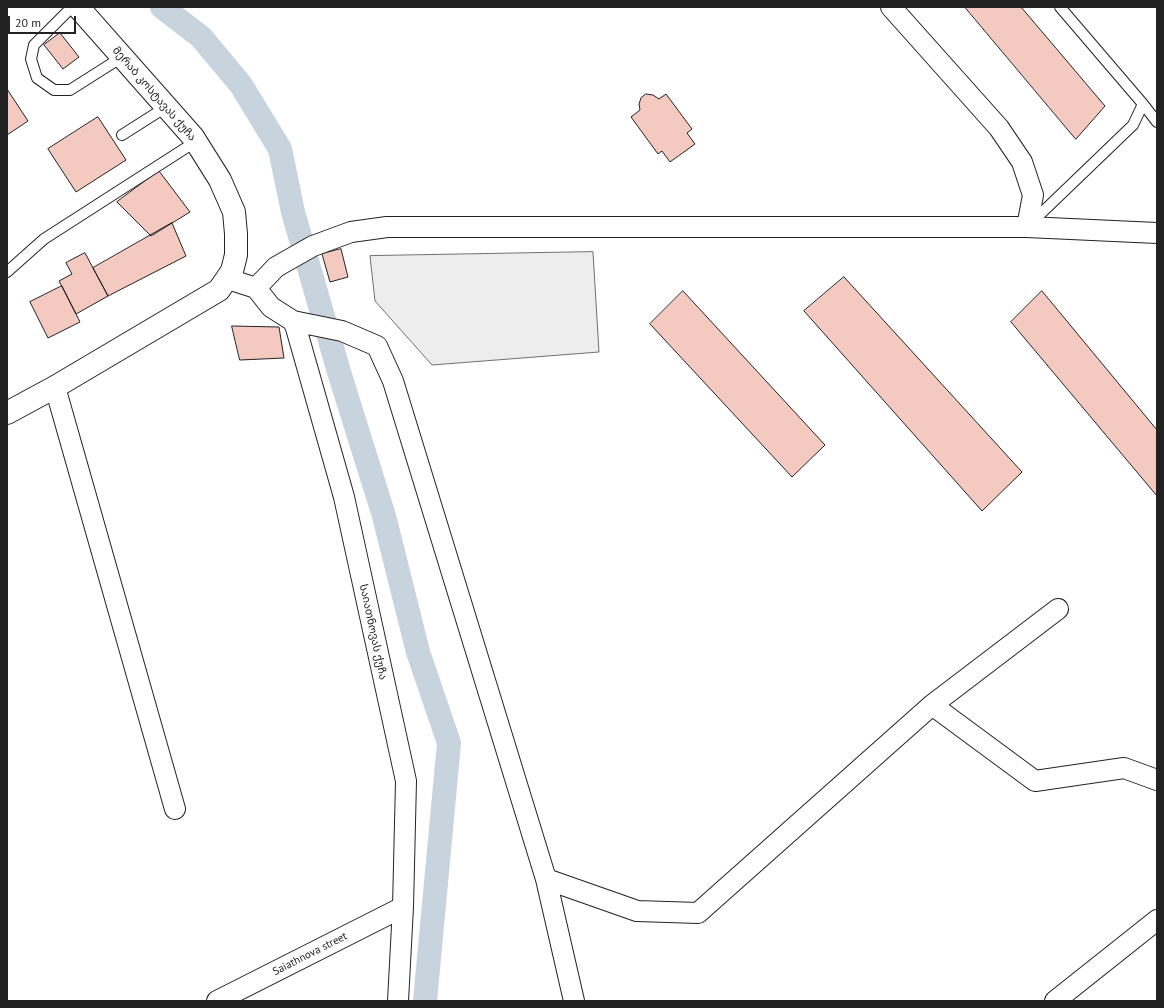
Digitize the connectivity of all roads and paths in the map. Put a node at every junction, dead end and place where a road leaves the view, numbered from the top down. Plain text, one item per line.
1 (72, 7) edge
2 (78, 7) edge
3 (892, 7) edge
4 (1060, 7) edge
5 (122, 57) junction
6 (1143, 104) junction
7 (166, 106) junction
8 (1157, 122) edge
9 (122, 135) dead end
10 (195, 142) junction
11 (1027, 227) junction
12 (1157, 232) edge
13 (7, 272) edge
14 (228, 279) junction
15 (256, 288) junction
16 (297, 321) junction
17 (56, 387) junction
18 (7, 412) edge
19 (1058, 609) dead end
20 (932, 705) junction
21 (1157, 780) edge
22 (175, 809) dead end
23 (546, 879) junction
24 (403, 907) junction
25 (1157, 920) edge
26 (217, 1001) edge
27 (398, 1001) edge
28 (574, 1001) edge
29 (1055, 1001) edge

1 - 5 lane
2 - 5 highway, მერაბ კოსტავას ქუჩა
3 - 11 street
4 - 6 lane
5 - 7 highway, მერაბ კოსტავას ქუჩა
6 - 8 lane
6 - 11 lane
7 - 9 lane
7 - 10 highway, მერაბ კოსტავას ქუჩა
10 - 13 lane
10 - 14 highway, მერაბ კოსტავას ქუჩა
11 - 12 street
11 - 15 street
14 - 15 street
14 - 17 highway, მერაბ კოსტავას ქუჩა
15 - 16 street
16 - 23 street
16 - 24 street, საიათნოვას ქუჩა
17 - 18 highway, მერაბ კოსტავას ქუჩა
17 - 22 street
19 - 20 street
20 - 21 street
20 - 23 street
23 - 28 street
24 - 26 street, Saiathnova street
24 - 27 street, საიათნოვას ქუჩა
25 - 29 street

